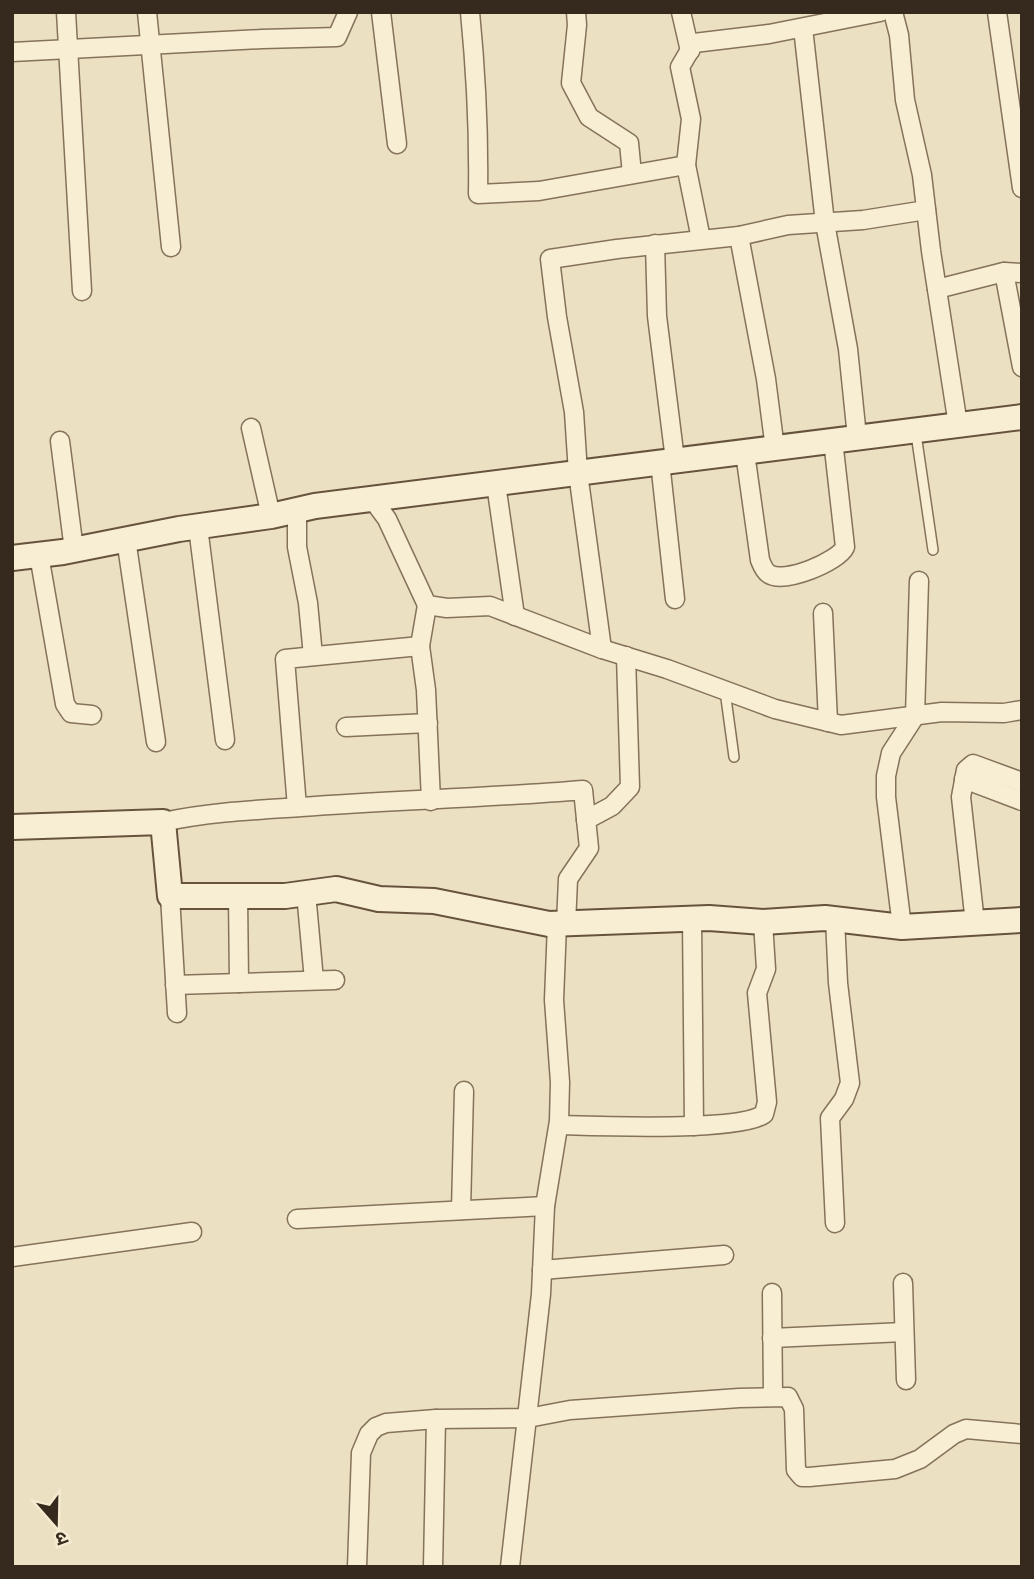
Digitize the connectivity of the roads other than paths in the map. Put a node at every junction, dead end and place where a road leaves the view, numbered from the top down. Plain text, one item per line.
1 (66, 12) edge
2 (147, 12) edge
3 (348, 12) edge
4 (381, 12) edge
5 (470, 12) edge
6 (576, 12) edge
7 (681, 12) edge
8 (880, 12) edge
9 (893, 12) edge
10 (997, 12) edge
11 (803, 28) junction
12 (149, 45) junction
13 (68, 50) junction
14 (690, 51) junction
15 (12, 52) edge
16 (397, 144) dead end
17 (686, 165) junction
18 (632, 174) junction
19 (1022, 188) edge
20 (926, 210) junction
21 (825, 223) junction
22 (739, 236) junction
23 (701, 239) junction
24 (655, 244) junction
25 (171, 247) dead end
26 (1013, 273) edge
27 (937, 289) junction
28 (82, 291) dead end
29 (1022, 368) edge
30 (1022, 417) edge
31 (958, 425) junction
32 (251, 428) dead end
33 (916, 431) junction
34 (845, 439) junction
35 (60, 441) dead end
36 (775, 449) junction
37 (745, 453) junction
38 (668, 461) junction
39 (578, 473) junction
40 (496, 484) junction
41 (373, 500) junction
42 (297, 508) junction
43 (271, 516) junction
44 (198, 527) junction
45 (126, 540) junction
46 (74, 550) junction
47 (933, 550) dead end
48 (39, 555) junction
49 (12, 558) edge
50 (919, 581) dead end
51 (675, 599) dead end
52 (427, 605) junction
53 (824, 613) dead end
54 (515, 616) junction
55 (420, 646) junction
56 (602, 649) junction
57 (313, 656) junction
58 (626, 656) junction
59 (724, 689) junction
60 (1022, 710) edge
61 (92, 715) dead end
62 (915, 716) junction
63 (828, 722) junction
64 (428, 723) junction
65 (346, 727) dead end
66 (225, 740) dead end
67 (156, 742) dead end
68 (734, 757) dead end
69 (964, 779) junction
70 (1022, 782) edge
71 (431, 800) junction
72 (1022, 802) edge
73 (297, 807) junction
74 (586, 820) junction
75 (163, 822) junction
76 (12, 827) edge
77 (306, 893) junction
78 (170, 896) junction
79 (238, 896) junction
80 (692, 919) junction
81 (835, 919) junction
82 (1022, 920) edge
83 (762, 922) junction
84 (975, 923) junction
85 (561, 924) junction
86 (902, 927) junction
87 (314, 980) junction
88 (335, 980) dead end
89 (239, 983) junction
90 (175, 985) junction
91 (177, 1013) dead end
92 (464, 1091) dead end
93 (559, 1125) junction
94 (694, 1126) junction
95 (545, 1206) junction
96 (461, 1210) junction
97 (297, 1219) dead end
98 (835, 1223) dead end
99 (191, 1232) dead end
100 (724, 1255) dead end
101 (12, 1257) edge
102 (542, 1270) junction
103 (903, 1283) dead end
104 (772, 1293) dead end
105 (904, 1332) junction
106 (772, 1338) junction
107 (906, 1380) dead end
108 (773, 1396) junction
109 (528, 1418) junction
110 (436, 1419) junction
111 (1022, 1434) edge
112 (357, 1567) edge
113 (433, 1567) edge
114 (510, 1567) edge

1 - 13 street
2 - 12 street
3 - 12 street
4 - 16 street
5 - 18 street
6 - 18 street
7 - 14 street
8 - 11 street
9 - 20 street
10 - 19 street
11 - 14 street
11 - 21 street
12 - 13 street
12 - 25 street
13 - 15 street
13 - 28 street
14 - 17 street
17 - 18 street
17 - 23 street
20 - 21 street
20 - 27 street
21 - 22 street
21 - 34 street
22 - 23 street
22 - 36 street
23 - 24 street
24 - 38 street
24 - 39 street
26 - 27 street
26 - 29 street
27 - 31 street
30 - 31 street
31 - 33 street
32 - 43 street
33 - 34 street
33 - 47 lane
34 - 36 street
34 - 37 street
35 - 46 street
36 - 37 street
37 - 38 street
38 - 39 street
38 - 51 street
39 - 40 street
39 - 56 street
40 - 41 street
40 - 54 street
41 - 42 street
41 - 52 street
42 - 43 street
42 - 57 street
43 - 44 street
44 - 45 street
44 - 66 street
45 - 46 street
45 - 67 street
46 - 48 street
48 - 49 street
48 - 61 street
50 - 62 street
52 - 54 street
52 - 55 street
53 - 63 street
54 - 56 street
55 - 57 street
55 - 64 street
56 - 58 street
57 - 73 street
58 - 59 street
58 - 74 street
59 - 63 street
59 - 68 lane
60 - 62 street
62 - 63 street
62 - 86 street
64 - 65 street
64 - 71 street
69 - 70 street
69 - 72 street
69 - 84 street
71 - 73 street
71 - 74 street
73 - 75 street
74 - 85 street
75 - 76 street
75 - 78 street
77 - 79 street
77 - 85 street
77 - 87 street
78 - 79 street
78 - 90 street
79 - 89 street
80 - 83 street
80 - 85 street
80 - 94 street
81 - 83 street
81 - 86 street
81 - 98 street
82 - 84 street
83 - 94 street
84 - 86 street
85 - 93 street
87 - 88 street
87 - 89 street
89 - 90 street
90 - 91 street
92 - 96 street
93 - 94 street
93 - 95 street
95 - 96 street
95 - 102 street
96 - 97 street
99 - 101 street
100 - 102 street
102 - 109 street
103 - 105 street
104 - 106 street
105 - 106 street
105 - 107 street
106 - 108 street
108 - 109 street
108 - 111 street
109 - 110 street
109 - 114 street
110 - 112 street
110 - 113 street

